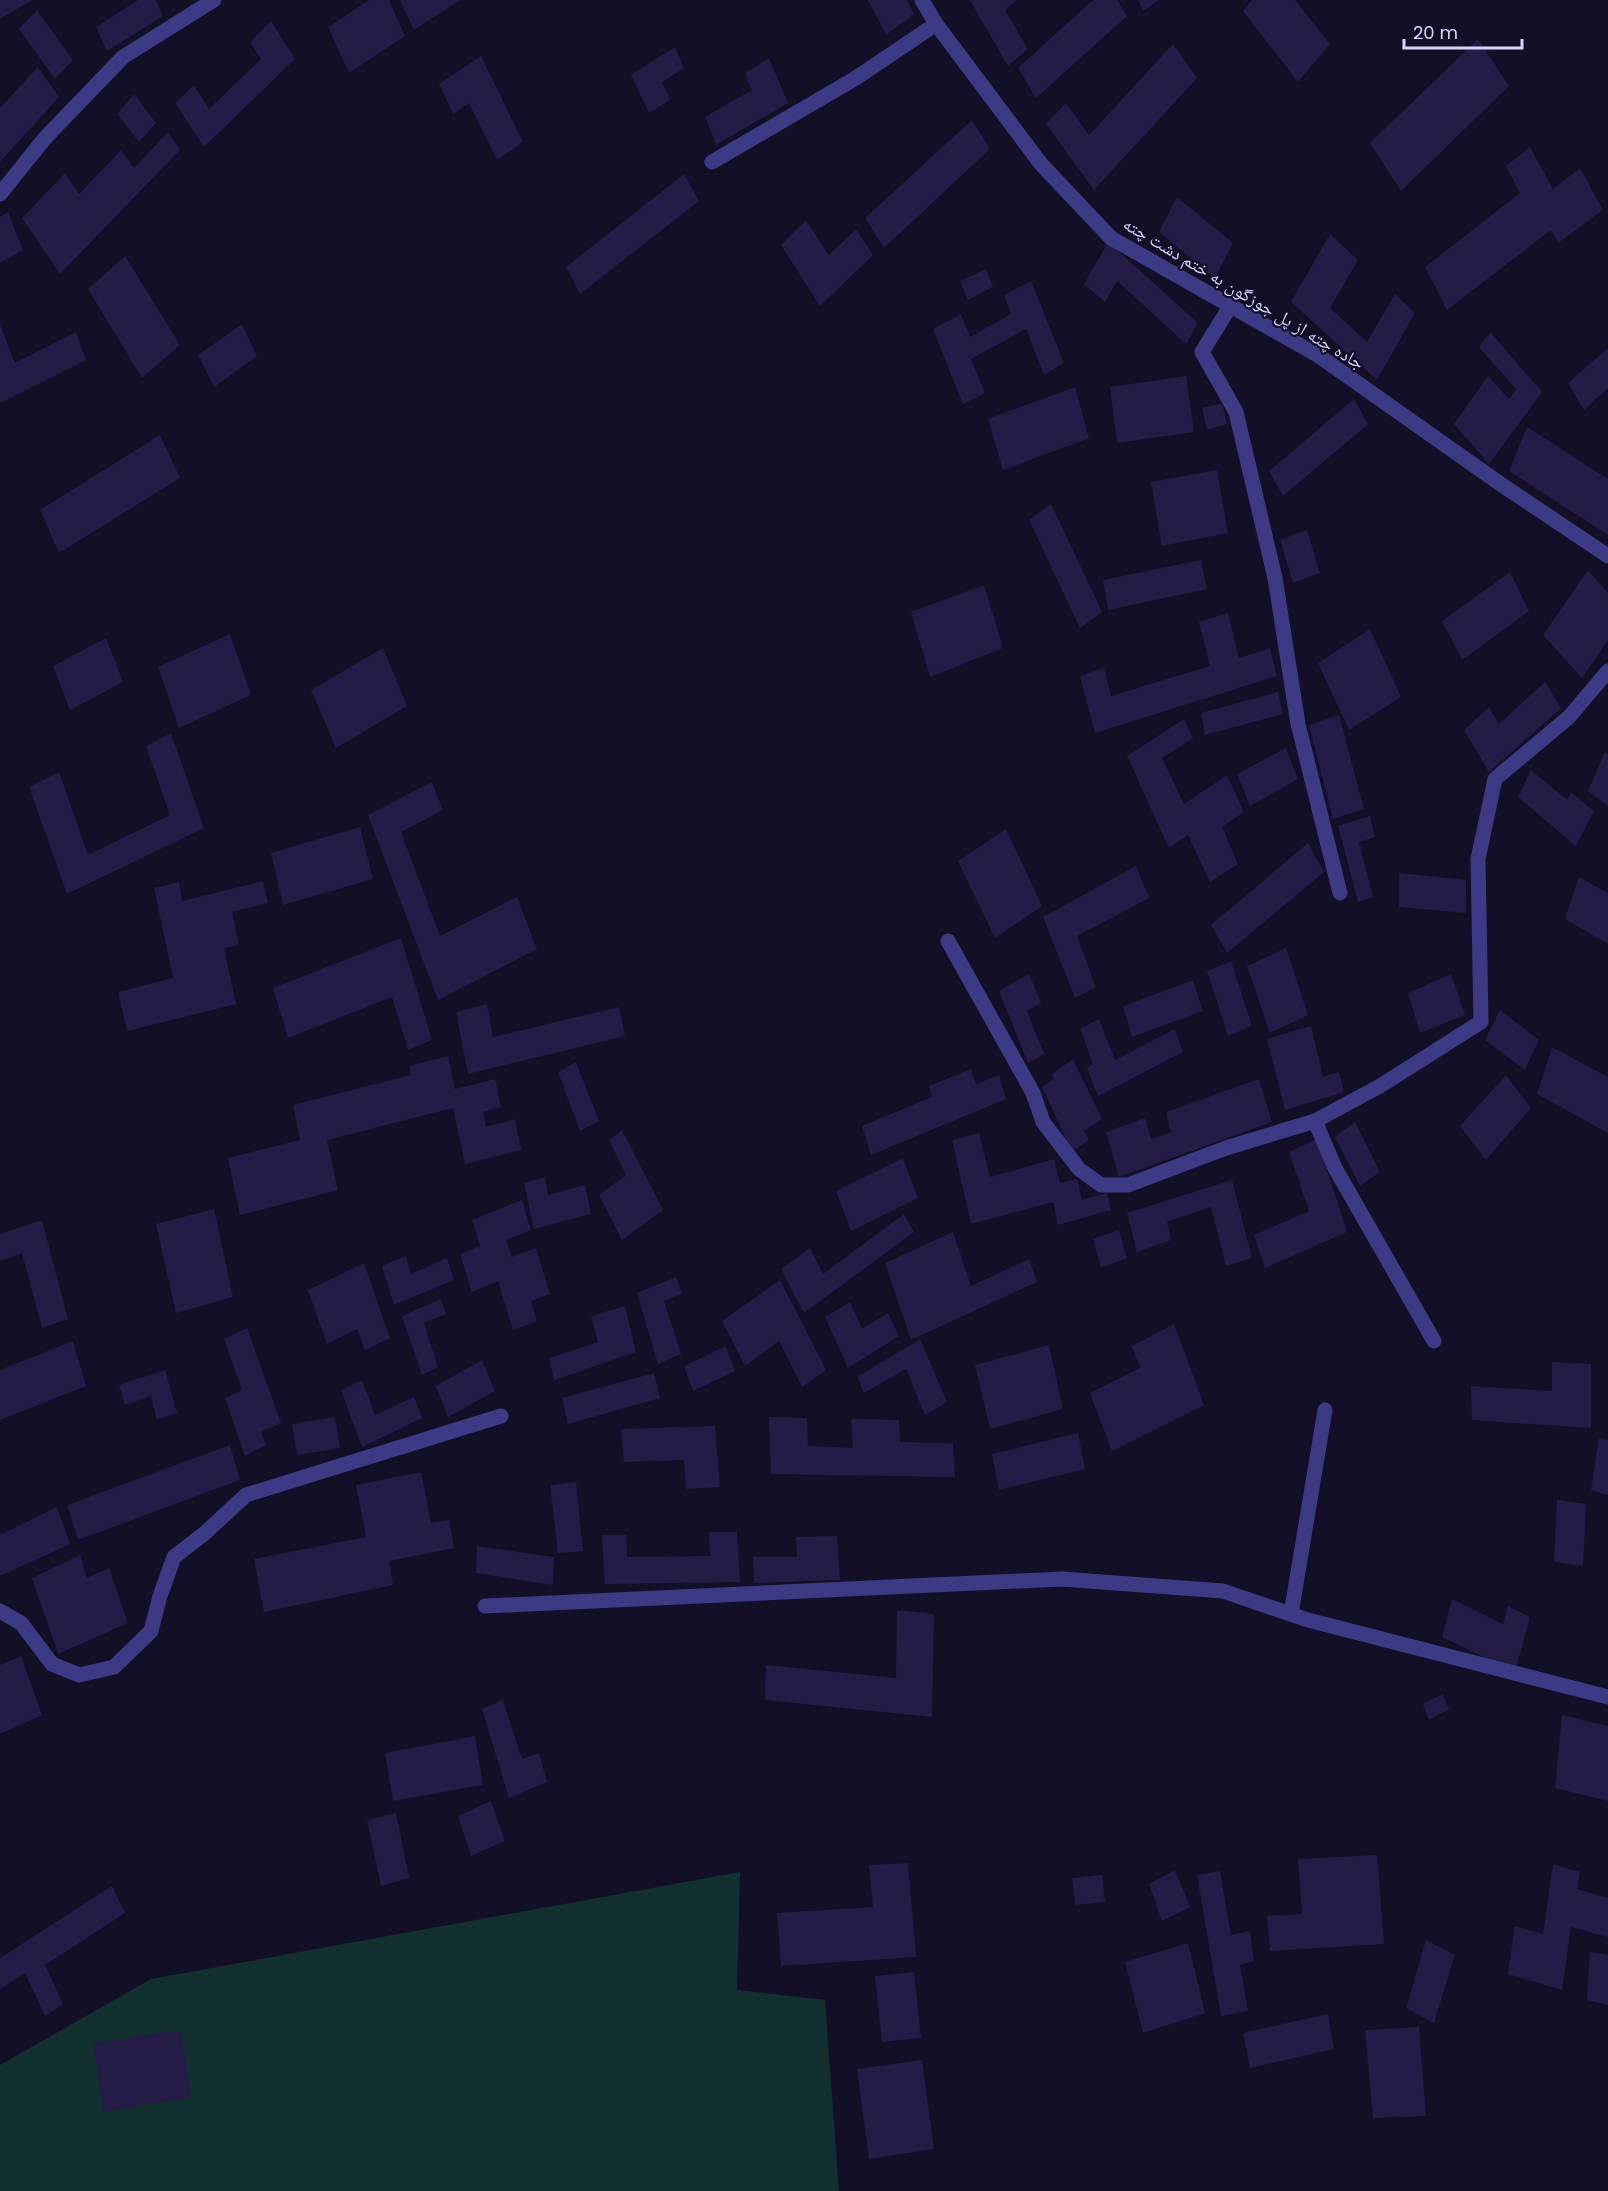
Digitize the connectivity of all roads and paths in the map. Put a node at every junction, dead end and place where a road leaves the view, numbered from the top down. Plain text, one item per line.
1 (214, 0) edge
2 (922, 0) edge
3 (936, 24) junction
4 (712, 162) dead end
5 (0, 194) edge
6 (1232, 305) junction
7 (1608, 556) edge
8 (1608, 671) edge
9 (1340, 893) dead end
10 (948, 941) dead end
11 (1315, 1121) junction
12 (1434, 1341) dead end
13 (1325, 1410) dead end
14 (501, 1416) dead end
15 (485, 1606) dead end
16 (0, 1611) edge
17 (1290, 1614) junction
18 (1608, 1697) edge

1 - 5 street
2 - 3 street, جاده چته از پل جوزگون به ختم دشت چته
3 - 4 street
3 - 6 street, جاده چته از پل جوزگون به ختم دشت چته
6 - 7 street, جاده چته از پل جوزگون به ختم دشت چته
6 - 9 street
8 - 11 street
10 - 11 street
11 - 12 street
13 - 17 street
14 - 16 street
15 - 17 street
17 - 18 street

